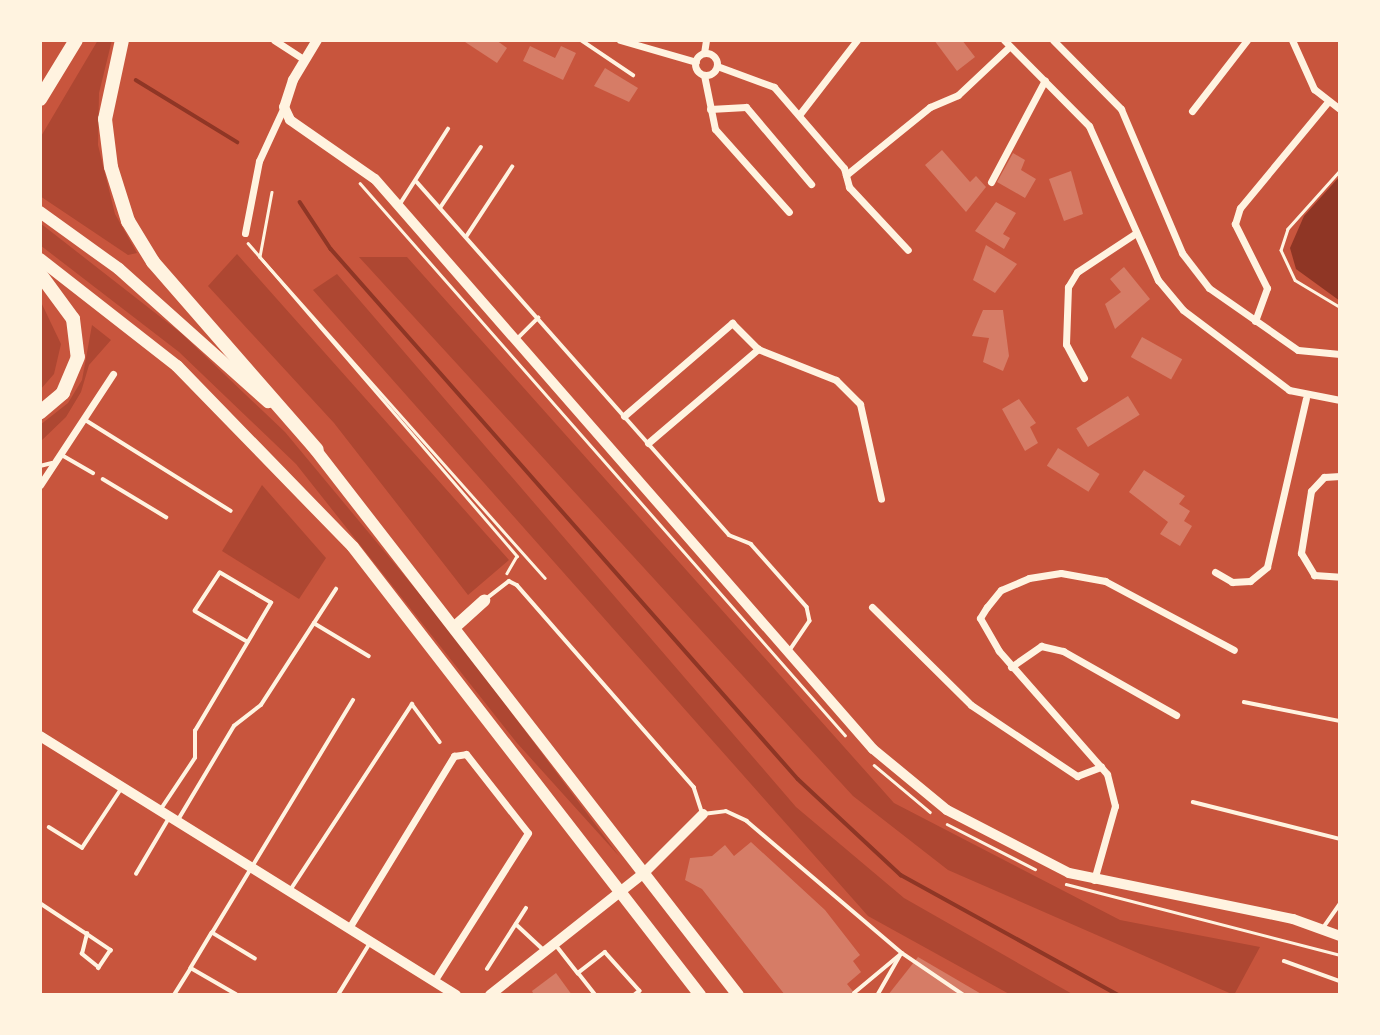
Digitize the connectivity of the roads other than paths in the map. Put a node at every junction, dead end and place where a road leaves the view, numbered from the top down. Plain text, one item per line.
1 (76, 40) edge
2 (122, 40) edge
3 (274, 40) edge
4 (317, 40) edge
5 (580, 40) edge
6 (620, 40) edge
7 (706, 40) edge
8 (857, 40) edge
9 (1053, 40) edge
10 (1247, 40) edge
11 (1292, 40) edge
12 (1007, 43) edge
13 (704, 53) junction
14 (305, 60) junction
15 (696, 62) junction
16 (717, 66) junction
17 (633, 75) dead end
18 (704, 75) junction
19 (1045, 80) junction
20 (40, 99) edge
21 (1327, 103) junction
22 (284, 107) junction
23 (710, 109) junction
24 (1340, 109) edge
25 (1192, 111) dead end
26 (799, 115) junction
27 (448, 129) dead end
28 (481, 147) dead end
29 (512, 167) dead end
30 (846, 175) junction
31 (991, 181) dead end
32 (417, 182) junction
33 (811, 184) dead end
34 (398, 206) junction
35 (440, 208) junction
36 (40, 212) edge
37 (789, 212) dead end
38 (245, 233) road end
39 (1136, 233) junction
40 (466, 237) junction
41 (908, 250) dead end
42 (40, 259) edge
43 (40, 274) edge
44 (538, 318) junction
45 (1255, 321) junction
46 (516, 340) junction
47 (758, 349) junction
48 (1340, 354) edge
49 (113, 374) dead end
50 (1084, 379) dead end
51 (1306, 398) junction
52 (1340, 400) edge
53 (40, 412) edge
54 (624, 416) junction
55 (82, 418) junction
56 (648, 443) junction
57 (317, 450) junction
58 (60, 454) junction
59 (54, 463) junction
60 (40, 466) edge
61 (93, 473) dead end
62 (1340, 476) edge
63 (103, 479) dead end
64 (40, 485) edge
65 (881, 499) dead end
66 (230, 512) dead end
67 (166, 517) dead end
68 (1215, 572) dead end
69 (1340, 577) edge
70 (336, 589) dead end
71 (484, 601) joint
72 (872, 607) dead end
73 (314, 623) junction
74 (456, 626) junction
75 (248, 642) junction
76 (1234, 650) dead end
77 (789, 651) junction
78 (369, 656) dead end
79 (1011, 667) junction
80 (353, 700) dead end
81 (1244, 702) dead end
82 (1177, 715) dead end
83 (1340, 721) edge
84 (40, 736) edge
85 (440, 742) dead end
86 (1101, 768) junction
87 (122, 787) junction
88 (1193, 802) dead end
89 (703, 814) junction
90 (169, 816) junction
91 (49, 827) dead end
92 (1340, 839) edge
93 (252, 867) junction
94 (645, 872) junction
95 (136, 874) dead end
96 (1094, 880) junction
97 (289, 891) junction
98 (621, 892) junction
99 (40, 903) edge
100 (1340, 904) edge
101 (526, 908) dead end
102 (515, 924) junction
103 (349, 928) junction
104 (1322, 930) junction
105 (212, 933) junction
106 (87, 934) junction
107 (1340, 936) edge
108 (371, 942) junction
109 (555, 944) junction
110 (545, 951) junction
111 (902, 953) junction
112 (256, 959) dead end
113 (1284, 961) dead end
114 (191, 968) junction
115 (487, 969) dead end
116 (579, 973) junction
117 (434, 981) junction
118 (1340, 981) edge
119 (449, 993) edge
120 (854, 993) dead end
121 (236, 994) edge
122 (174, 995) edge
123 (338, 995) edge
124 (490, 995) edge
125 (595, 995) edge
126 (635, 995) edge
127 (700, 995) edge
128 (738, 995) edge
129 (877, 995) edge
130 (964, 995) edge

1 - 20 highway
2 - 57 highway
3 - 14 street
4 - 14 street
5 - 17 lane
6 - 15 street
7 - 13 street
8 - 26 street
9 - 45 street
10 - 25 street
11 - 21 street
12 - 19 street
12 - 30 street
13 - 15 street
13 - 16 street
14 - 22 street
15 - 18 street
16 - 18 street
16 - 26 street
18 - 23 street
19 - 31 street
19 - 39 street
21 - 24 street
21 - 45 street
22 - 34 street
22 - 38 street
23 - 33 street
23 - 37 street
26 - 30 street
27 - 32 lane
28 - 35 lane
29 - 40 lane
30 - 41 street
32 - 34 lane
32 - 35 lane
34 - 46 street
35 - 40 lane
36 - 57 highway
39 - 50 street
39 - 51 street
40 - 44 lane
42 - 98 highway
43 - 53 highway
44 - 46 lane
44 - 54 lane
45 - 48 street
46 - 77 street
47 - 54 street
47 - 56 street
47 - 65 street
49 - 55 street
51 - 52 street
51 - 68 street
54 - 56 lane
55 - 58 street
55 - 66 lane
56 - 77 lane
57 - 74 highway
58 - 59 street
58 - 61 lane
59 - 60 lane
59 - 64 street
62 - 69 street
63 - 67 lane
70 - 73 lane
71 - 74 highway
71 - 89 lane
72 - 86 street
73 - 78 lane
73 - 90 lane
74 - 94 highway
75 - 75 lane
75 - 90 lane
76 - 79 street
77 - 96 street
79 - 82 street
79 - 86 street
80 - 93 lane
81 - 83 lane
84 - 87 street
85 - 97 lane
86 - 96 street
87 - 90 street
87 - 91 lane
88 - 92 lane
89 - 94 street
89 - 111 lane
90 - 93 street
90 - 95 lane
93 - 97 street
93 - 105 lane
94 - 98 street
94 - 128 highway
96 - 104 street
97 - 103 street
98 - 109 street
98 - 127 highway
99 - 106 lane
100 - 104 lane
101 - 102 lane
102 - 110 lane
102 - 115 lane
103 - 108 street
103 - 117 street
104 - 107 street
105 - 112 lane
105 - 114 lane
106 - 106 lane
108 - 117 street
108 - 123 lane
109 - 110 street
109 - 116 lane
110 - 124 street
111 - 120 lane
111 - 129 lane
111 - 130 lane
113 - 118 lane
114 - 121 lane
114 - 122 lane
116 - 125 lane
116 - 126 lane
117 - 119 street

